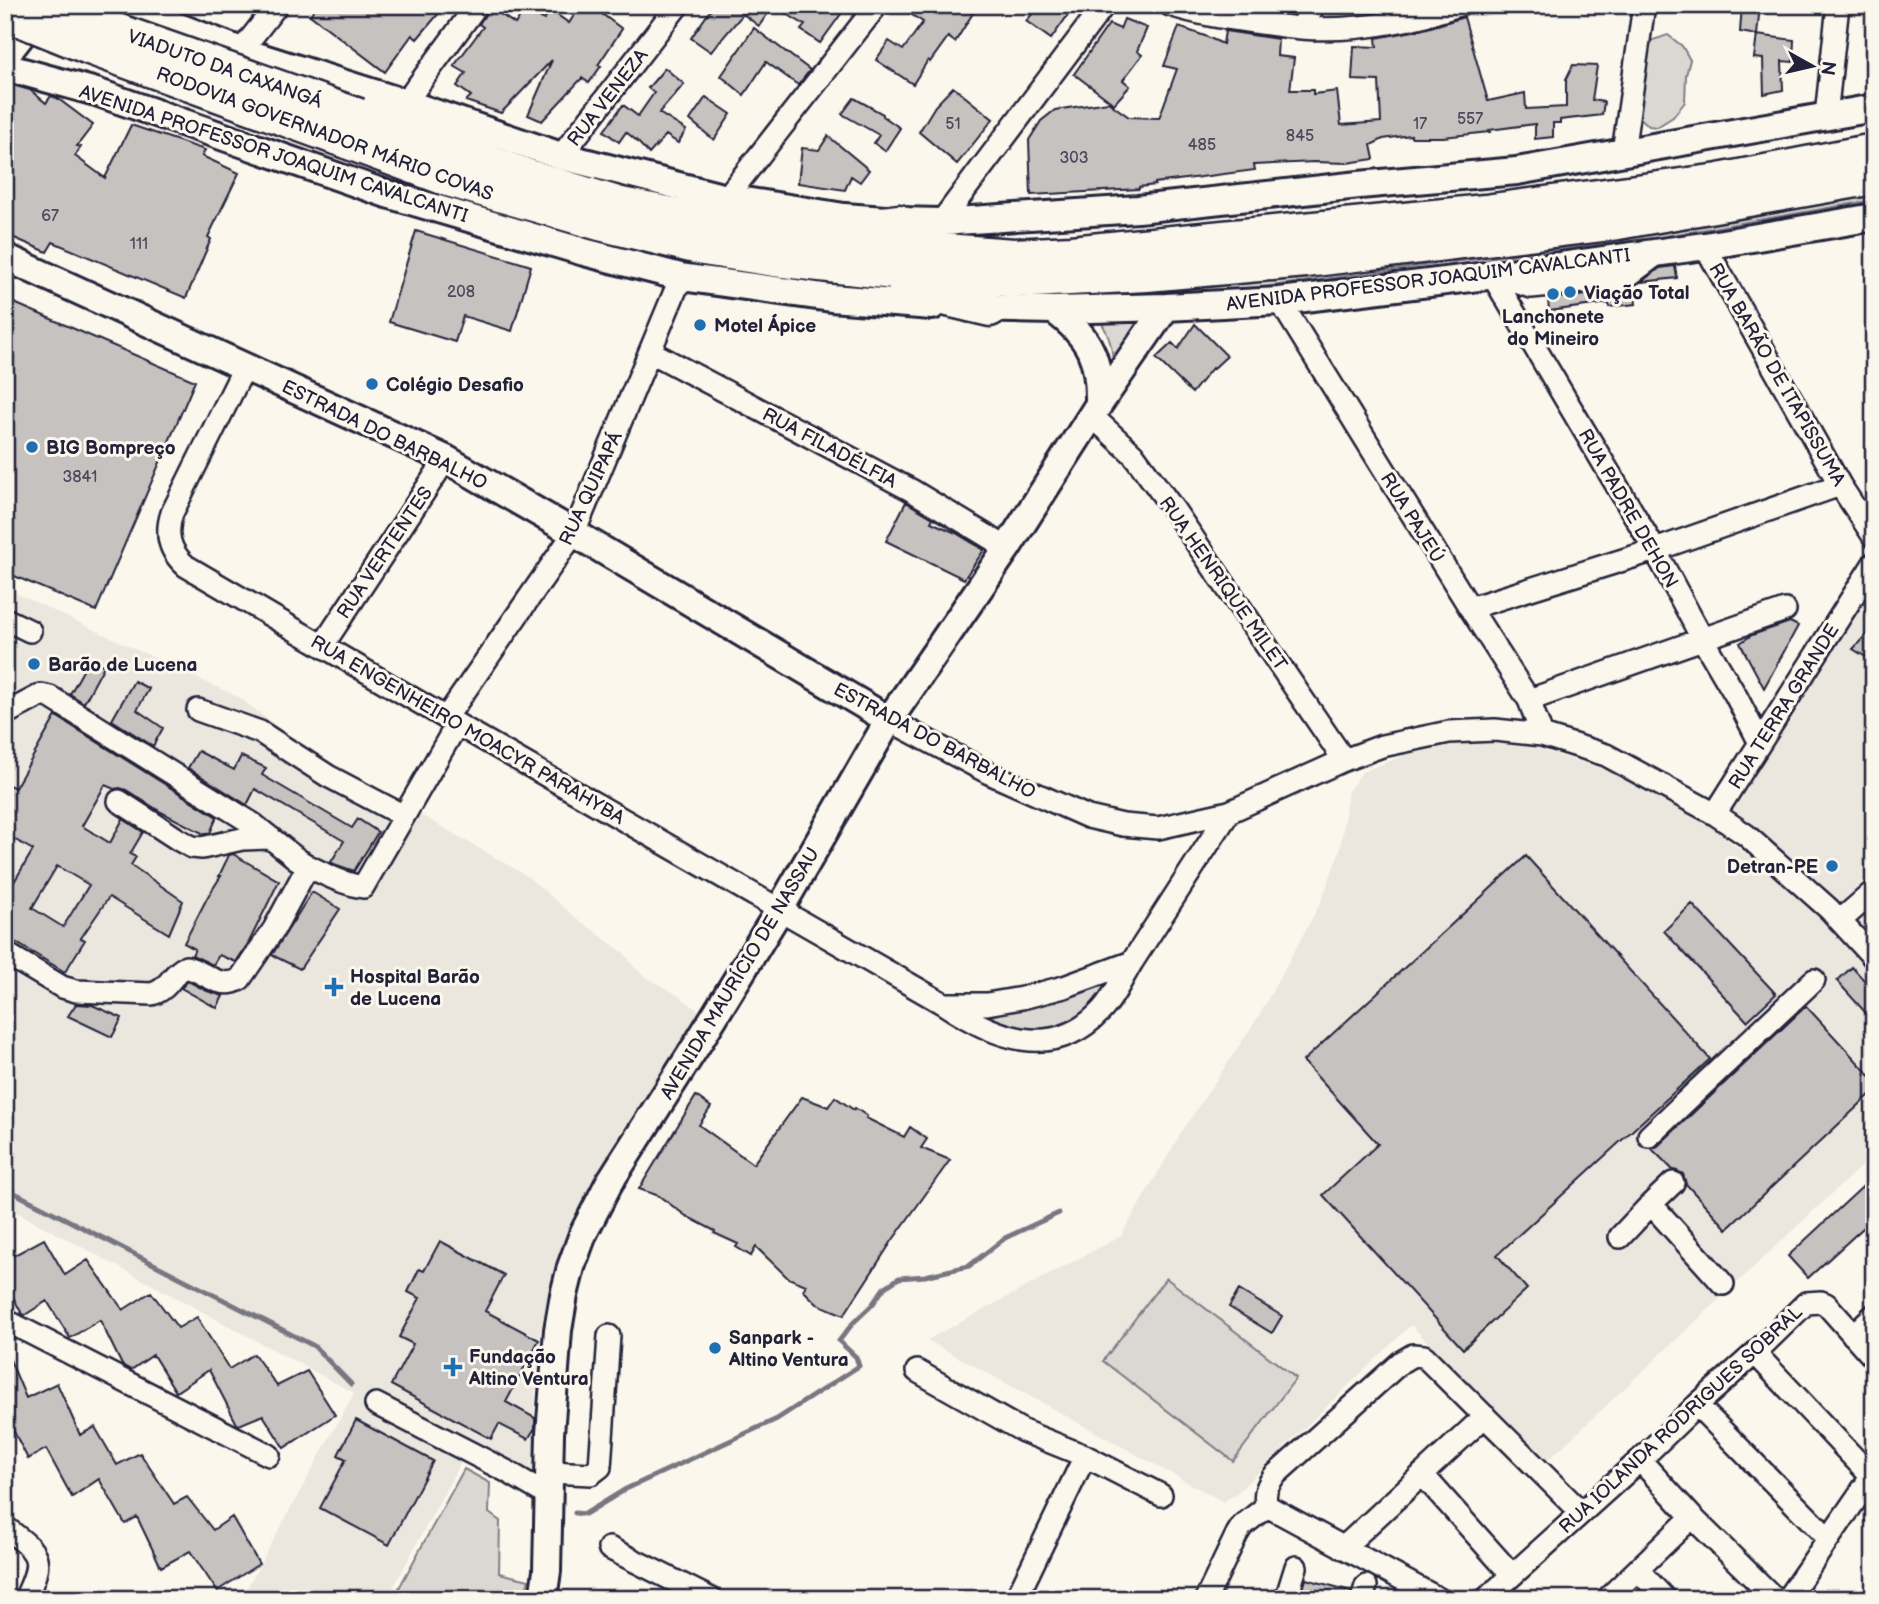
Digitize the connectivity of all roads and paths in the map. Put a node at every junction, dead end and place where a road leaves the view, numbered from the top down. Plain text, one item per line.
1 (27, 5) edge
2 (44, 5) edge
3 (51, 5) edge
4 (277, 5) edge
5 (477, 5) edge
6 (678, 5) edge
7 (877, 5) edge
8 (1104, 5) edge
9 (1170, 5) edge
10 (1314, 5) edge
11 (1460, 5) edge
12 (1644, 5) edge
13 (1838, 5) edge
14 (138, 9) edge
15 (5, 14) edge
16 (1301, 28) junction
17 (5, 34) edge
18 (241, 51) junction
19 (5, 56) edge
20 (5, 67) edge
21 (96, 92) junction
22 (405, 103) junction
23 (1874, 108) edge
24 (1826, 116) junction
25 (353, 128) junction
26 (1874, 150) edge
27 (1623, 152) junction
28 (561, 156) junction
29 (1874, 178) edge
30 (726, 198) junction
31 (900, 221) junction
32 (941, 222) junction
33 (1868, 222) edge
34 (792, 234) junction
35 (1705, 246) junction
36 (5, 257) edge
37 (774, 260) junction
38 (1494, 275) junction
39 (681, 277) junction
40 (1280, 300) junction
41 (1166, 307) junction
42 (990, 310) junction
43 (1054, 310) junction
44 (651, 352) junction
45 (245, 366) junction
46 (1095, 410) junction
47 (446, 459) junction
48 (1840, 485) junction
49 (574, 533) junction
50 (1874, 537) edge
51 (1007, 548) junction
52 (1655, 550) junction
53 (1874, 563) edge
54 (1470, 608) junction
55 (1785, 610) dead end
56 (5, 619) edge
57 (30, 631) dead end
58 (1703, 640) junction
59 (323, 645) junction
60 (1529, 700) junction
61 (198, 710) dead end
62 (5, 714) edge
63 (889, 720) junction
64 (452, 721) junction
65 (1542, 735) junction
66 (1760, 743) junction
67 (1344, 761) junction
68 (120, 801) dead end
69 (1229, 812) junction
70 (1715, 814) junction
71 (404, 816) junction
72 (271, 838) junction
73 (308, 866) junction
74 (1873, 892) edge
75 (780, 909) junction
76 (1840, 920) junction
77 (5, 953) edge
78 (1874, 958) edge
79 (1132, 962) junction
80 (1814, 980) dead end
81 (944, 1004) junction
82 (1649, 1136) dead end
83 (1673, 1183) dead end
84 (1651, 1204) junction
85 (1620, 1237) dead end
86 (1723, 1284) dead end
87 (1874, 1315) edge
88 (5, 1321) edge
89 (1853, 1335) junction
90 (609, 1336) dead end
91 (1755, 1353) junction
92 (1874, 1358) edge
93 (917, 1371) dead end
94 (376, 1404) dead end
95 (1697, 1405) junction
96 (1485, 1416) junction
97 (269, 1455) dead end
98 (1086, 1456) junction
99 (1640, 1460) junction
100 (1422, 1474) junction
101 (1873, 1474) edge
102 (549, 1484) junction
103 (1161, 1495) dead end
104 (1267, 1506) junction
105 (1581, 1512) junction
106 (1692, 1517) junction
107 (5, 1527) edge
108 (1828, 1538) junction
109 (609, 1548) dead end
110 (1343, 1548) junction
111 (1296, 1567) dead end
112 (1638, 1570) junction
113 (1512, 1575) junction
114 (25, 1599) edge
115 (542, 1599) edge
116 (711, 1599) edge
117 (1016, 1599) edge
118 (1206, 1599) edge
119 (1286, 1599) edge
120 (1439, 1599) edge
121 (1486, 1599) edge
122 (1607, 1599) edge
123 (1665, 1599) edge
124 (1775, 1599) edge
125 (1787, 1599) edge

1 - 17 street
2 - 19 main road
3 - 25 highway, VIADUTO DA CAXANGÁ, bridge
4 - 18 street
5 - 22 street
6 - 28 street, RUA VENEZA
7 - 30 street
8 - 32 street
9 - 16 street
10 - 16 street
11 - 16 street
12 - 27 street
13 - 24 street
14 - 18 main road
14 - 21 main road
15 - 25 highway, RODOVIA GOVERNADOR MÁRIO COVAS, bridge
18 - 22 main road
20 - 21 main road, AVENIDA PROFESSOR JOAQUIM CAVALCANTI
21 - 39 main road, AVENIDA PROFESSOR JOAQUIM CAVALCANTI
22 - 28 main road
23 - 24 main road
24 - 27 main road
25 - 34 highway, RODOVIA GOVERNADOR MÁRIO COVAS
25 - 37 highway, RODOVIA GOVERNADOR MÁRIO COVAS
26 - 34 highway
27 - 32 main road
28 - 30 main road
29 - 37 highway, AVENIDA PROFESSOR JOAQUIM CAVALCANTI
30 - 31 main road
31 - 32 main road
31 - 34 highway
33 - 35 main road, AVENIDA PROFESSOR JOAQUIM CAVALCANTI
35 - 38 main road, AVENIDA PROFESSOR JOAQUIM CAVALCANTI
35 - 48 street, RUA BARÃO DE ITAPISSUMA
36 - 45 main road, ESTRADA DO BARBALHO
37 - 42 highway
38 - 40 main road, AVENIDA PROFESSOR JOAQUIM CAVALCANTI
38 - 52 street, RUA PADRE DEHON
39 - 42 main road, AVENIDA PROFESSOR JOAQUIM CAVALCANTI
39 - 44 street, RUA QUIPAPÁ
40 - 41 main road, AVENIDA PROFESSOR JOAQUIM CAVALCANTI
40 - 54 street, RUA PAJEÚ
41 - 43 main road, AVENIDA PROFESSOR JOAQUIM CAVALCANTI
41 - 46 main road, AVENIDA MAURÍCIO DE NASSAU
42 - 43 main road, AVENIDA PROFESSOR JOAQUIM CAVALCANTI
43 - 46 main road
44 - 49 street, RUA QUIPAPÁ
44 - 51 street, RUA FILADÉLFIA
45 - 47 main road, ESTRADA DO BARBALHO
45 - 59 street, RUA ENGENHEIRO MOACYR PARAHYBA
46 - 51 main road, AVENIDA MAURÍCIO DE NASSAU
46 - 67 street, RUA HENRIQUE MILET
47 - 49 main road, ESTRADA DO BARBALHO
47 - 59 street, RUA VERTENTES
48 - 50 street, RUA BARÃO DE ITAPISSUMA
48 - 52 street
49 - 63 main road, ESTRADA DO BARBALHO
49 - 64 street, RUA QUIPAPÁ
51 - 63 main road, AVENIDA MAURÍCIO DE NASSAU
52 - 54 street
52 - 58 street, RUA PADRE DEHON
53 - 66 street, RUA TERRA GRANDE
54 - 60 street, RUA PAJEÚ
55 - 58 street
56 - 57 street
58 - 60 street
58 - 66 street, RUA PADRE DEHON
59 - 64 street, RUA ENGENHEIRO MOACYR PARAHYBA
60 - 65 street, RUA PAJEÚ
61 - 71 street
62 - 72 street
63 - 69 street, ESTRADA DO BARBALHO
63 - 75 main road, AVENIDA MAURÍCIO DE NASSAU
64 - 71 street, RUA QUIPAPÁ
64 - 75 street, RUA ENGENHEIRO MOACYR PARAHYBA
65 - 67 street, ESTRADA DO BARBALHO
65 - 70 street, ESTRADA DO BARBALHO
66 - 70 street, RUA TERRA GRANDE
67 - 69 street, ESTRADA DO BARBALHO
68 - 72 street
69 - 79 street, RUA ENGENHEIRO MOACYR PARAHYBA
70 - 76 street, ESTRADA DO BARBALHO
71 - 73 street, RUA QUIPAPÁ
72 - 73 street
73 - 77 street
74 - 76 street
75 - 81 street, RUA ENGENHEIRO MOACYR PARAHYBA
75 - 102 main road, AVENIDA MAURÍCIO DE NASSAU
76 - 78 street, ESTRADA DO BARBALHO
79 - 81 street
79 - 81 street, RUA ENGENHEIRO MOACYR PARAHYBA
80 - 82 street
83 - 84 street
84 - 85 street
84 - 86 street
87 - 89 street
88 - 97 street
89 - 91 street, RUA IOLANDA RODRIGUES SOBRAL
89 - 92 street, RUA IOLANDA RODRIGUES SOBRAL
90 - 102 street
91 - 95 street, RUA IOLANDA RODRIGUES SOBRAL
91 - 101 street
93 - 98 street
94 - 102 street
95 - 99 street, RUA IOLANDA RODRIGUES SOBRAL
95 - 108 street
96 - 100 street
96 - 104 street
96 - 105 street
98 - 103 street
98 - 117 street
99 - 105 street, RUA IOLANDA RODRIGUES SOBRAL
99 - 106 street
100 - 110 street
100 - 113 street
101 - 108 street
102 - 115 main road, AVENIDA MAURÍCIO DE NASSAU
104 - 110 street
104 - 118 street
105 - 113 street, RUA IOLANDA RODRIGUES SOBRAL
106 - 112 street
106 - 124 street
107 - 114 street
108 - 125 street
109 - 116 street
110 - 120 street
111 - 119 street
112 - 122 street
112 - 123 street
113 - 121 street, RUA IOLANDA RODRIGUES SOBRAL

